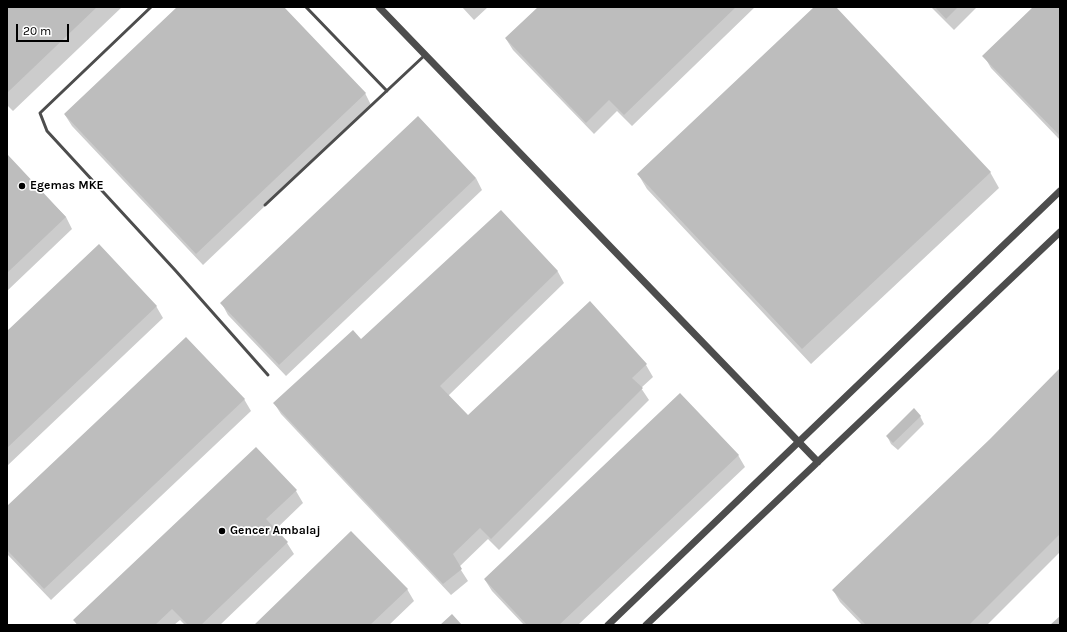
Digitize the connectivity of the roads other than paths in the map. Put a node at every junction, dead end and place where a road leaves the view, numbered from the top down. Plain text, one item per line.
1 (150, 7) edge
2 (306, 7) edge
3 (379, 7) edge
4 (425, 55) junction
5 (387, 91) junction
6 (1060, 191) edge
7 (265, 205) dead end
8 (1060, 232) edge
9 (268, 375) dead end
10 (798, 442) junction
11 (818, 462) junction
12 (608, 625) edge
13 (646, 625) edge

1 - 9 lane
2 - 5 lane
3 - 4 street
4 - 5 lane
4 - 10 street
5 - 7 lane
6 - 10 street
8 - 11 street
10 - 11 street
10 - 12 street
11 - 13 street

